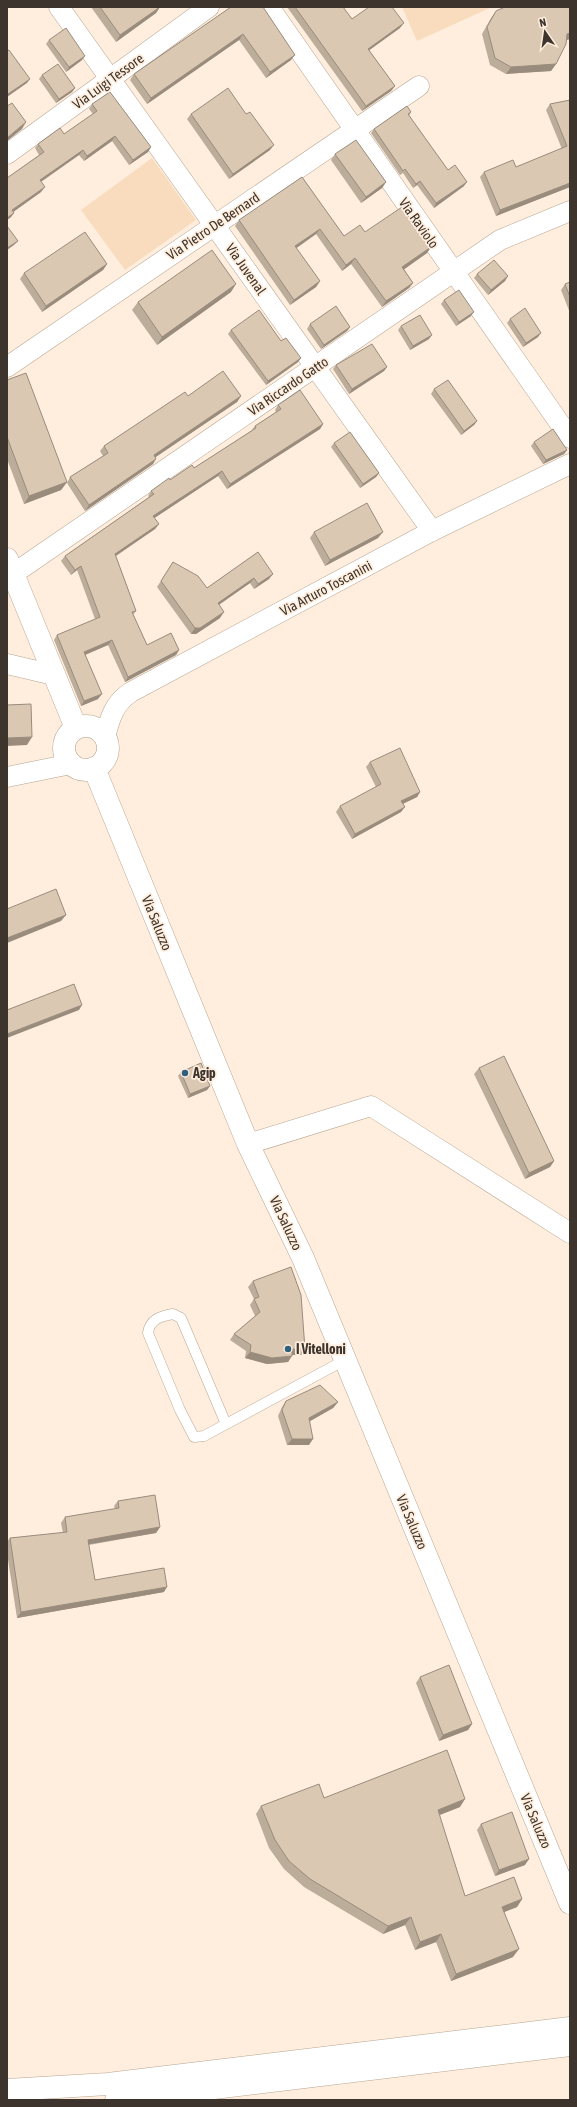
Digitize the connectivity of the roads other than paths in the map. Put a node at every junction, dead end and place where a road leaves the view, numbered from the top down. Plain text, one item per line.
1 (59, 7) edge
2 (209, 7) edge
3 (269, 7) edge
4 (110, 80) junction
5 (419, 86) dead end
6 (353, 129) junction
7 (7, 154) edge
8 (570, 212) edge
9 (215, 225) junction
10 (453, 272) junction
11 (7, 366) edge
12 (316, 368) junction
13 (570, 438) edge
14 (570, 464) edge
15 (432, 532) junction
16 (10, 567) edge
17 (7, 664) edge
18 (54, 675) junction
19 (76, 728) junction
20 (105, 737) junction
21 (71, 764) junction
22 (94, 768) junction
23 (7, 777) edge
24 (248, 1144) junction
25 (570, 1234) edge
26 (345, 1360) junction
27 (226, 1424) junction
28 (570, 1902) edge
29 (570, 2028) edge
30 (570, 2045) edge
31 (7, 2090) edge
32 (116, 2100) edge

1 - 4 street, Via Juvenal
2 - 4 street, Via Luigi Tessore
3 - 6 street, Via Raviolo
4 - 7 street, Via Luigi Tessore
4 - 9 street, Via Juvenal
5 - 6 street, Via Pietro De Bernard
6 - 9 street, Via Pietro De Bernard
6 - 10 street, Via Raviolo
8 - 10 street, Via Riccardo Gatto
9 - 11 street, Via Pietro De Bernard
9 - 12 street, Via Juvenal
10 - 12 street, Via Riccardo Gatto
10 - 13 street, Via Raviolo
12 - 15 street, Via Juvenal
12 - 16 street, Via Riccardo Gatto
14 - 15 street, Via Arturo Toscanini
15 - 20 street, Via Arturo Toscanini
16 - 18 main road
17 - 18 street
18 - 19 main road
19 - 20 main road
19 - 21 main road
20 - 22 main road
21 - 22 main road
21 - 23 street
22 - 24 main road, Via Saluzzo
24 - 25 street
24 - 26 main road, Via Saluzzo
26 - 27 lane
26 - 28 main road, Via Saluzzo
27 - 27 lane
29 - 31 main road
30 - 32 main road

